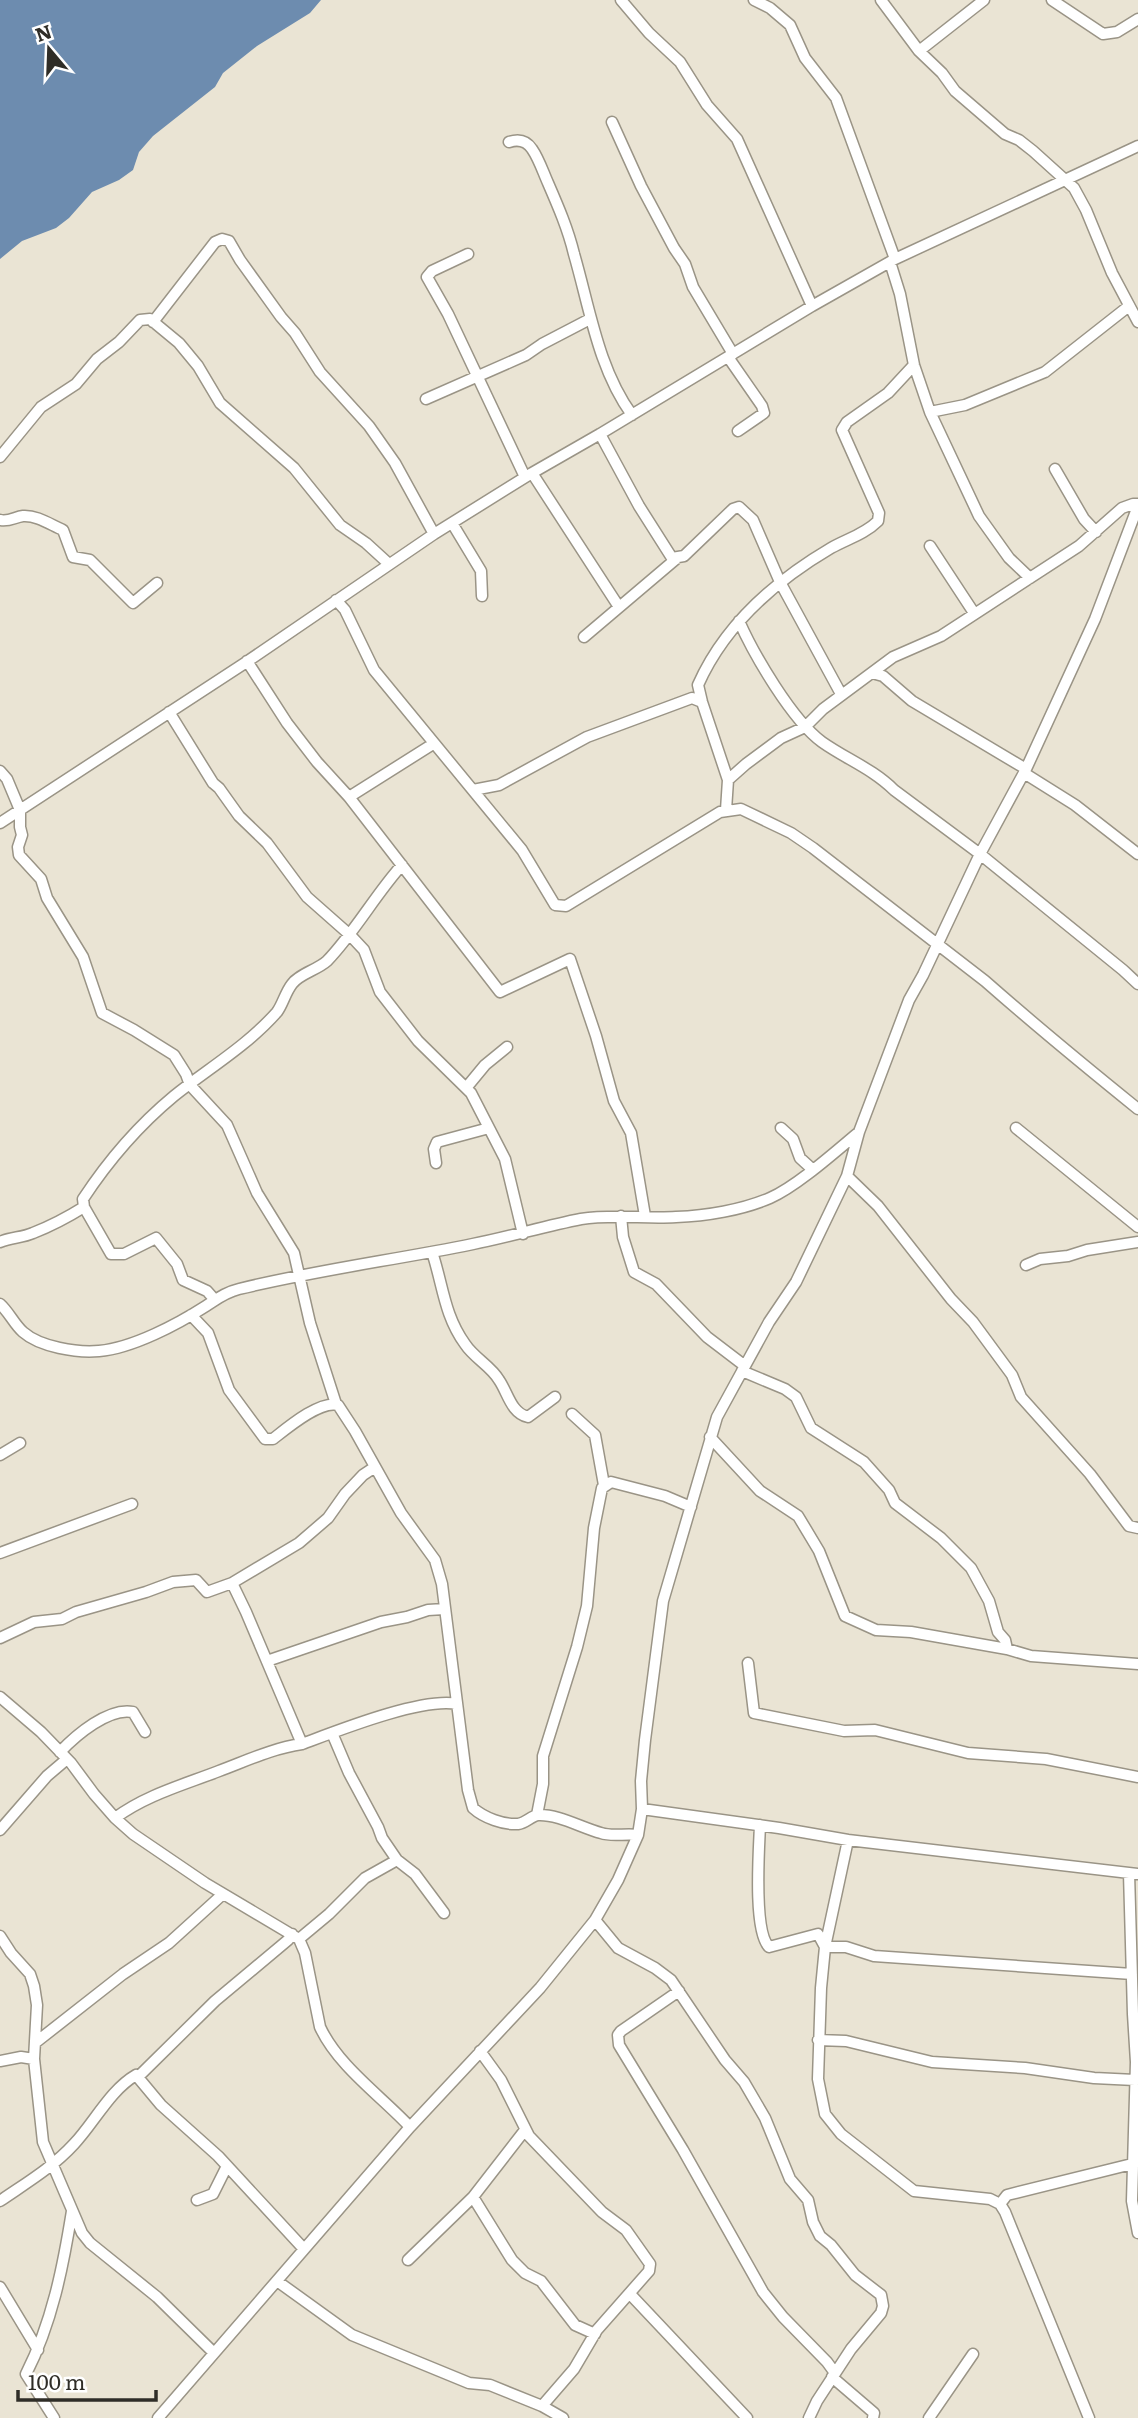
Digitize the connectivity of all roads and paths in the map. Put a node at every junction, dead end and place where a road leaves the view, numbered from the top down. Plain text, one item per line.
1 (621, 0) edge
2 (754, 0) edge
3 (881, 0) edge
4 (984, 0) edge
5 (1052, 0) edge
6 (1138, 19) edge
7 (919, 51) junction
8 (612, 122) dead end
9 (509, 142) dead end
10 (1138, 146) edge
11 (1065, 179) junction
12 (468, 254) dead end
13 (893, 260) junction
14 (812, 306) junction
15 (1129, 306) junction
16 (590, 319) junction
17 (153, 321) junction
18 (1138, 322) edge
19 (731, 356) junction
20 (914, 365) junction
21 (478, 377) junction
22 (426, 398) dead end
23 (930, 412) junction
24 (632, 415) junction
25 (738, 431) dead end
26 (600, 434) junction
27 (0, 457) edge
28 (1055, 469) dead end
29 (528, 475) junction
30 (1138, 505) edge
31 (0, 520) edge
32 (452, 523) junction
33 (1096, 532) junction
34 (434, 534) junction
35 (930, 546) dead end
36 (676, 559) junction
37 (389, 564) junction
38 (1030, 578) junction
39 (780, 582) junction
40 (157, 583) dead end
41 (482, 596) dead end
42 (336, 600) junction
43 (619, 607) junction
44 (974, 613) junction
45 (739, 621) junction
46 (583, 637) dead end
47 (247, 661) junction
48 (879, 671) junction
49 (841, 694) junction
50 (697, 700) junction
51 (169, 712) junction
52 (805, 727) junction
53 (433, 744) junction
54 (0, 771) edge
55 (1025, 771) junction
56 (728, 780) junction
57 (472, 790) junction
58 (349, 797) junction
59 (20, 810) junction
60 (726, 810) junction
61 (0, 823) edge
62 (980, 854) junction
63 (1138, 854) edge
64 (402, 865) junction
65 (350, 934) junction
66 (937, 944) junction
67 (1138, 984) edge
68 (507, 1047) dead end
69 (190, 1085) junction
70 (466, 1088) junction
71 (1138, 1109) edge
72 (489, 1128) junction
73 (781, 1128) dead end
74 (1016, 1128) dead end
75 (859, 1132) junction
76 (828, 1158) junction
77 (436, 1163) dead end
78 (812, 1169) junction
79 (848, 1171) junction
80 (84, 1207) junction
81 (616, 1216) junction
82 (645, 1216) junction
83 (1138, 1227) edge
84 (523, 1234) junction
85 (0, 1242) edge
86 (1138, 1242) edge
87 (432, 1252) junction
88 (1026, 1265) dead end
89 (300, 1276) junction
90 (215, 1300) junction
91 (0, 1304) edge
92 (191, 1315) junction
93 (743, 1369) junction
94 (555, 1398) dead end
95 (336, 1404) junction
96 (572, 1414) dead end
97 (710, 1437) junction
98 (20, 1443) dead end
99 (0, 1455) edge
100 (375, 1467) junction
101 (604, 1485) junction
102 (132, 1504) dead end
103 (691, 1507) junction
104 (1138, 1528) edge
105 (0, 1553) edge
106 (232, 1583) junction
107 (444, 1609) junction
108 (0, 1638) edge
109 (1007, 1649) junction
110 (267, 1661) junction
111 (748, 1663) dead end
112 (1138, 1664) edge
113 (0, 1698) edge
114 (457, 1704) junction
115 (145, 1732) dead end
116 (332, 1733) junction
117 (302, 1744) junction
118 (63, 1755) junction
119 (1138, 1777) edge
120 (642, 1809) junction
121 (537, 1815) junction
122 (115, 1818) junction
123 (760, 1825) junction
124 (0, 1830) edge
125 (638, 1835) junction
126 (848, 1840) junction
127 (397, 1860) junction
128 (1134, 1874) edge
129 (223, 1894) junction
130 (444, 1913) dead end
131 (595, 1920) junction
132 (0, 1936) edge
133 (296, 1936) junction
134 (825, 1947) junction
135 (1132, 1974) junction
136 (679, 1991) junction
137 (1135, 2019) edge
138 (818, 2040) junction
139 (35, 2043) junction
140 (480, 2051) junction
141 (33, 2059) junction
142 (0, 2061) edge
143 (139, 2076) junction
144 (1135, 2080) junction
145 (410, 2127) junction
146 (525, 2130) junction
147 (1135, 2163) edge
148 (54, 2165) junction
149 (228, 2166) junction
150 (473, 2197) junction
151 (197, 2200) dead end
152 (0, 2202) edge
153 (1000, 2204) junction
154 (73, 2208) junction
155 (1138, 2233) edge
156 (303, 2248) junction
157 (408, 2260) dead end
158 (277, 2281) junction
159 (0, 2287) edge
160 (630, 2294) junction
161 (595, 2334) junction
162 (38, 2350) junction
163 (214, 2353) junction
164 (974, 2354) dead end
165 (834, 2375) junction
166 (542, 2406) junction
167 (54, 2418) edge
168 (158, 2418) edge
169 (562, 2418) edge
170 (747, 2418) edge
171 (809, 2418) edge
172 (873, 2418) edge
173 (929, 2418) edge
174 (1089, 2418) edge

1 - 14 street
2 - 13 street
3 - 7 street
4 - 7 street
5 - 6 street
7 - 11 street
8 - 19 street
9 - 16 street
10 - 11 street
11 - 13 street
11 - 15 street
12 - 21 street
13 - 14 street
13 - 20 street
14 - 19 street
15 - 18 street
15 - 23 street
16 - 21 street
16 - 24 street
17 - 27 street
17 - 34 street
17 - 37 street
19 - 24 street
19 - 25 street
20 - 23 street
20 - 39 street
21 - 22 street
21 - 29 street
23 - 38 street
24 - 26 street
26 - 29 street
26 - 36 street
28 - 33 street
29 - 32 street
29 - 43 street
30 - 33 street
30 - 55 street
31 - 40 street
32 - 34 street
32 - 41 street
33 - 38 street
34 - 37 street
35 - 44 street
36 - 39 street
36 - 43 street
37 - 42 street
38 - 44 street
39 - 45 street
39 - 49 street
42 - 47 street
42 - 53 street
43 - 46 street
44 - 48 street
45 - 50 street
45 - 52 street
47 - 51 street
47 - 58 street
48 - 49 street
48 - 55 street
49 - 52 street
50 - 56 street
50 - 57 street
51 - 59 street
51 - 65 street
52 - 56 street
52 - 62 street
53 - 57 street
53 - 58 street
54 - 59 street
55 - 62 street
55 - 63 street
56 - 60 street
57 - 60 street
58 - 64 street
59 - 61 street
59 - 69 street
60 - 66 street
62 - 66 street
62 - 67 street
64 - 65 street
64 - 82 street
65 - 69 street
65 - 70 street
66 - 71 street
66 - 75 street
68 - 70 street
69 - 80 street
69 - 89 street
70 - 72 street
72 - 77 street
72 - 84 street
73 - 78 street
74 - 83 street
75 - 76 street
75 - 79 street
76 - 78 street
76 - 79 street
78 - 82 street
79 - 93 street
79 - 104 street
80 - 85 street
80 - 90 street
81 - 82 street
81 - 84 street
81 - 93 street
84 - 87 street
86 - 88 street
87 - 89 street
87 - 94 street
89 - 90 street
89 - 95 street
90 - 92 street
91 - 92 street
92 - 95 street
93 - 97 street
93 - 109 street
95 - 100 street
96 - 101 street
97 - 103 street
97 - 109 street
98 - 99 street
100 - 106 street
100 - 107 street
101 - 103 street
101 - 121 street
102 - 105 street
103 - 120 street
106 - 108 street
106 - 110 street
107 - 110 street
107 - 114 street
109 - 112 street
110 - 117 street
111 - 119 street
113 - 118 street
114 - 116 street
114 - 121 street
115 - 118 street
116 - 117 street
116 - 127 street
117 - 122 street
118 - 122 street
118 - 124 street
120 - 123 street
120 - 125 street
121 - 125 street
122 - 129 street
123 - 126 street
123 - 134 street
125 - 131 street
126 - 128 street
126 - 134 street
127 - 130 street
127 - 133 street
128 - 135 street
129 - 133 street
129 - 139 street
131 - 136 street
131 - 140 street
132 - 139 street
133 - 143 street
133 - 145 street
134 - 135 street
134 - 138 street
135 - 137 street
136 - 165 street
136 - 165 street
137 - 144 street
138 - 144 street
138 - 153 street
139 - 141 street
140 - 145 street
140 - 146 street
141 - 142 street
141 - 148 street
143 - 148 street
143 - 149 street
144 - 147 street
145 - 156 street
146 - 150 street
146 - 160 street
147 - 153 street
147 - 155 street
148 - 152 street
148 - 154 street
149 - 151 street
149 - 156 street
150 - 157 street
150 - 161 street
153 - 174 street
154 - 162 street
154 - 163 street
156 - 158 street
158 - 163 street
158 - 166 street
159 - 162 street
160 - 161 street
160 - 170 street
161 - 166 street
162 - 167 street
163 - 168 street
164 - 173 street
165 - 171 street
165 - 172 street
166 - 169 street

